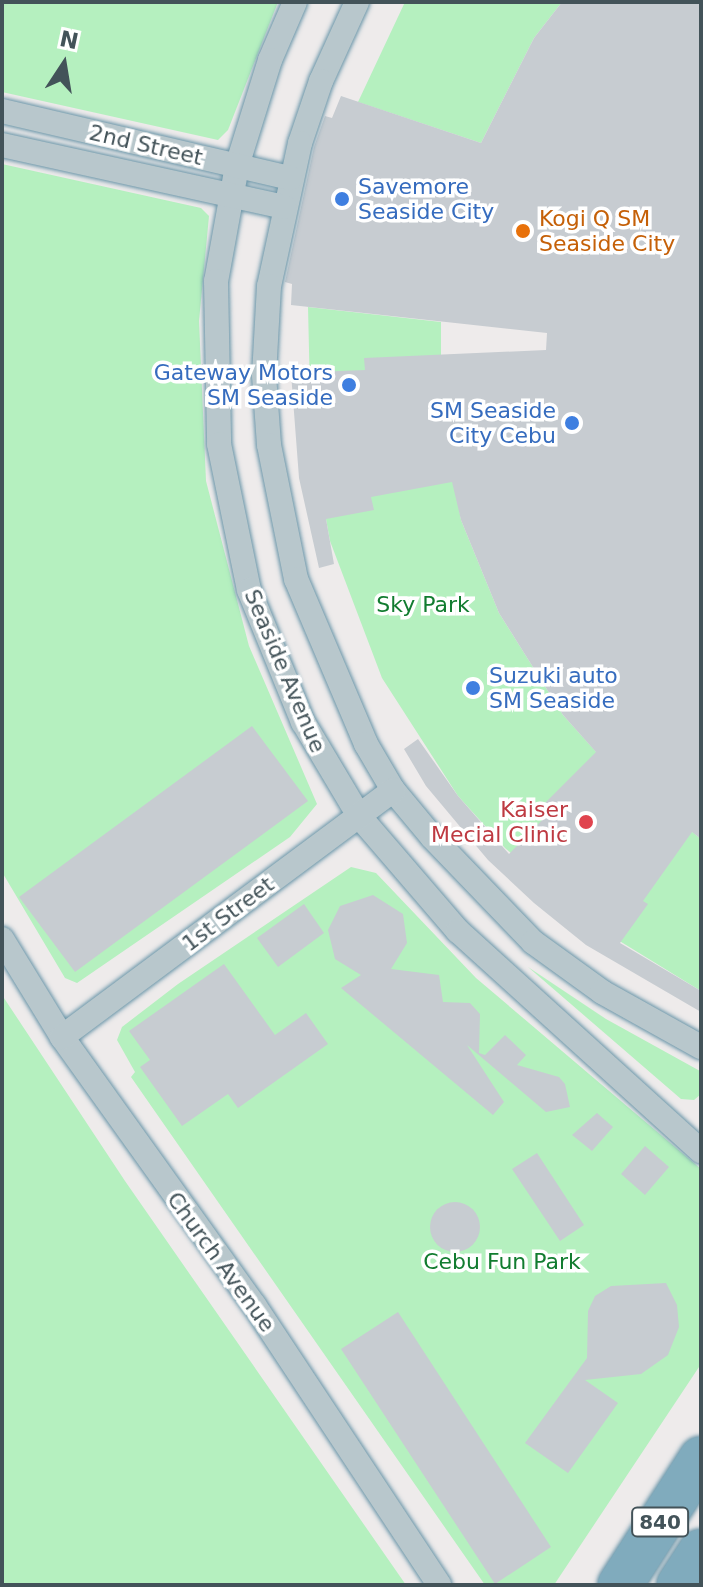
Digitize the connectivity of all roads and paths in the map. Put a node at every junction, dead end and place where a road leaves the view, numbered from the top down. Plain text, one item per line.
1 (295, 2) edge
2 (357, 2) edge
3 (2, 111) edge
4 (2, 145) edge
5 (237, 166) junction
6 (290, 178) junction
7 (230, 196) junction
8 (284, 207) junction
9 (393, 790) junction
10 (359, 816) junction
11 (2, 939) edge
12 (62, 1037) junction
13 (701, 1047) edge
14 (699, 1145) edge
15 (701, 1459) edge
16 (701, 1551) edge
17 (439, 1585) edge
18 (620, 1585) edge
19 (679, 1585) edge

1 - 5 street, Seaside Avenue
2 - 6 street, Seaside Avenue
3 - 5 street, 2nd Street
4 - 7 street, 2nd Street
5 - 6 street, 2nd Street
5 - 7 street, Seaside Avenue
6 - 8 street, Seaside Avenue
7 - 8 street, 2nd Street
7 - 10 street, Seaside Avenue
8 - 9 street, Seaside Avenue
9 - 10 street, 1st Street
9 - 13 street, Seaside Avenue
10 - 12 street, 1st Street
10 - 14 street, Seaside Avenue
11 - 12 street, Church Avenue
12 - 17 street, Church Avenue
15 - 18 highway, 840
16 - 19 highway, 840

